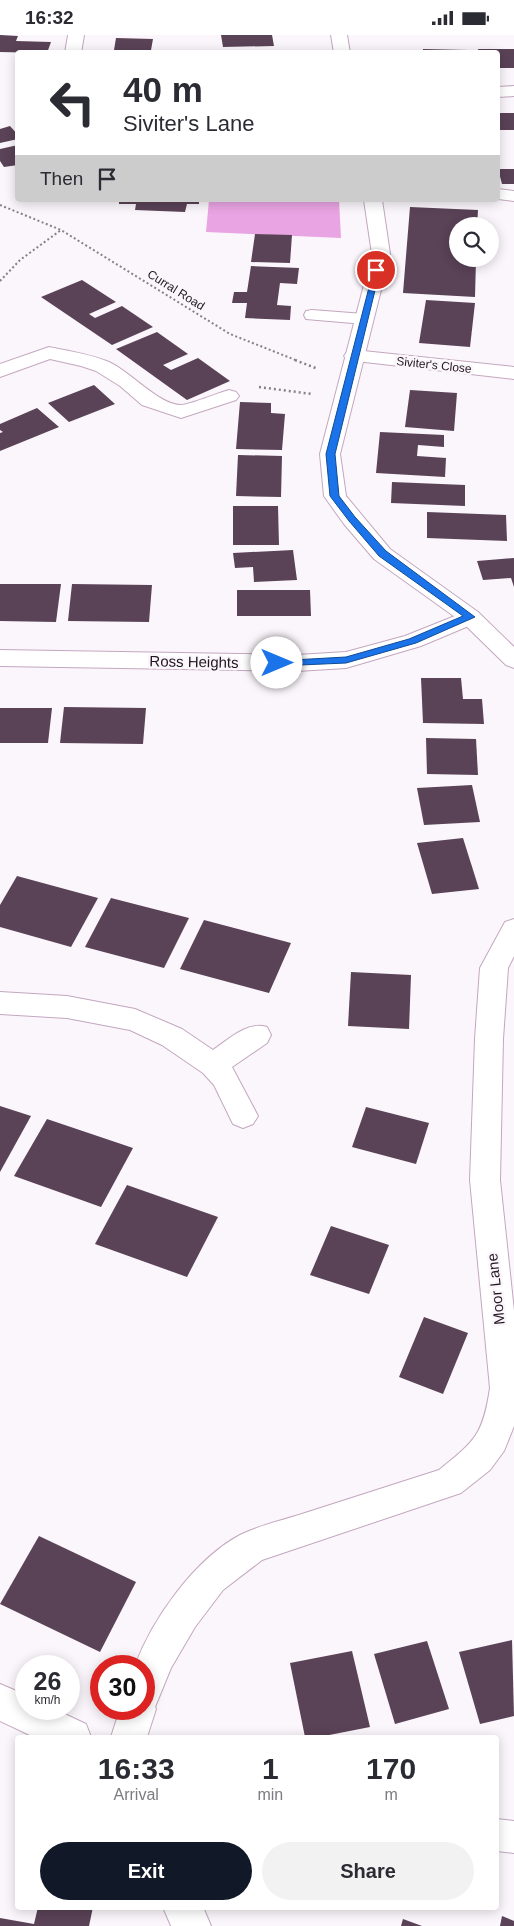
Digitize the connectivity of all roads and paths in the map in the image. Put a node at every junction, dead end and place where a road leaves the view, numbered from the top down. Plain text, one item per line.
1 (76, 35) edge
2 (339, 35) edge
3 (74, 50) edge
4 (342, 50) edge
5 (500, 91) edge
6 (514, 91) edge
7 (500, 194) edge
8 (514, 196) edge
9 (373, 202) edge
10 (0, 205) edge
11 (61, 230) junction
12 (0, 281) edge
13 (312, 315) dead end
14 (364, 319) junction
15 (354, 357) junction
16 (0, 371) edge
17 (514, 373) edge
18 (346, 390) junction
19 (230, 396) joint
20 (470, 617) junction
21 (0, 658) edge
22 (514, 660) edge
23 (514, 929) edge
24 (0, 1003) edge
25 (257, 1035) dead end
26 (213, 1065) junction
27 (243, 1116) dead end
28 (503, 1442) edge
29 (155, 1662) edge
30 (0, 1702) edge
31 (134, 1720) edge
32 (69, 1735) edge
33 (130, 1735) edge
34 (499, 1835) edge
35 (514, 1837) edge
36 (183, 1910) edge
37 (191, 1926) edge

1 - 3 street
2 - 4 street
5 - 6 street
7 - 8 street
9 - 14 street
10 - 11 path, Curral Road
11 - 12 path
11 - 18 path, Curral Road
13 - 14 lane
14 - 15 street
15 - 17 street, Siviter's Close
15 - 18 street
16 - 19 street
18 - 19 path
18 - 20 street
20 - 21 street, Ross Heights
20 - 22 street
23 - 28 street, Moor Lane
24 - 26 street
25 - 26 street
26 - 27 street
28 - 29 street, Moor Lane
30 - 32 street
31 - 33 street
34 - 35 lane
36 - 37 street

